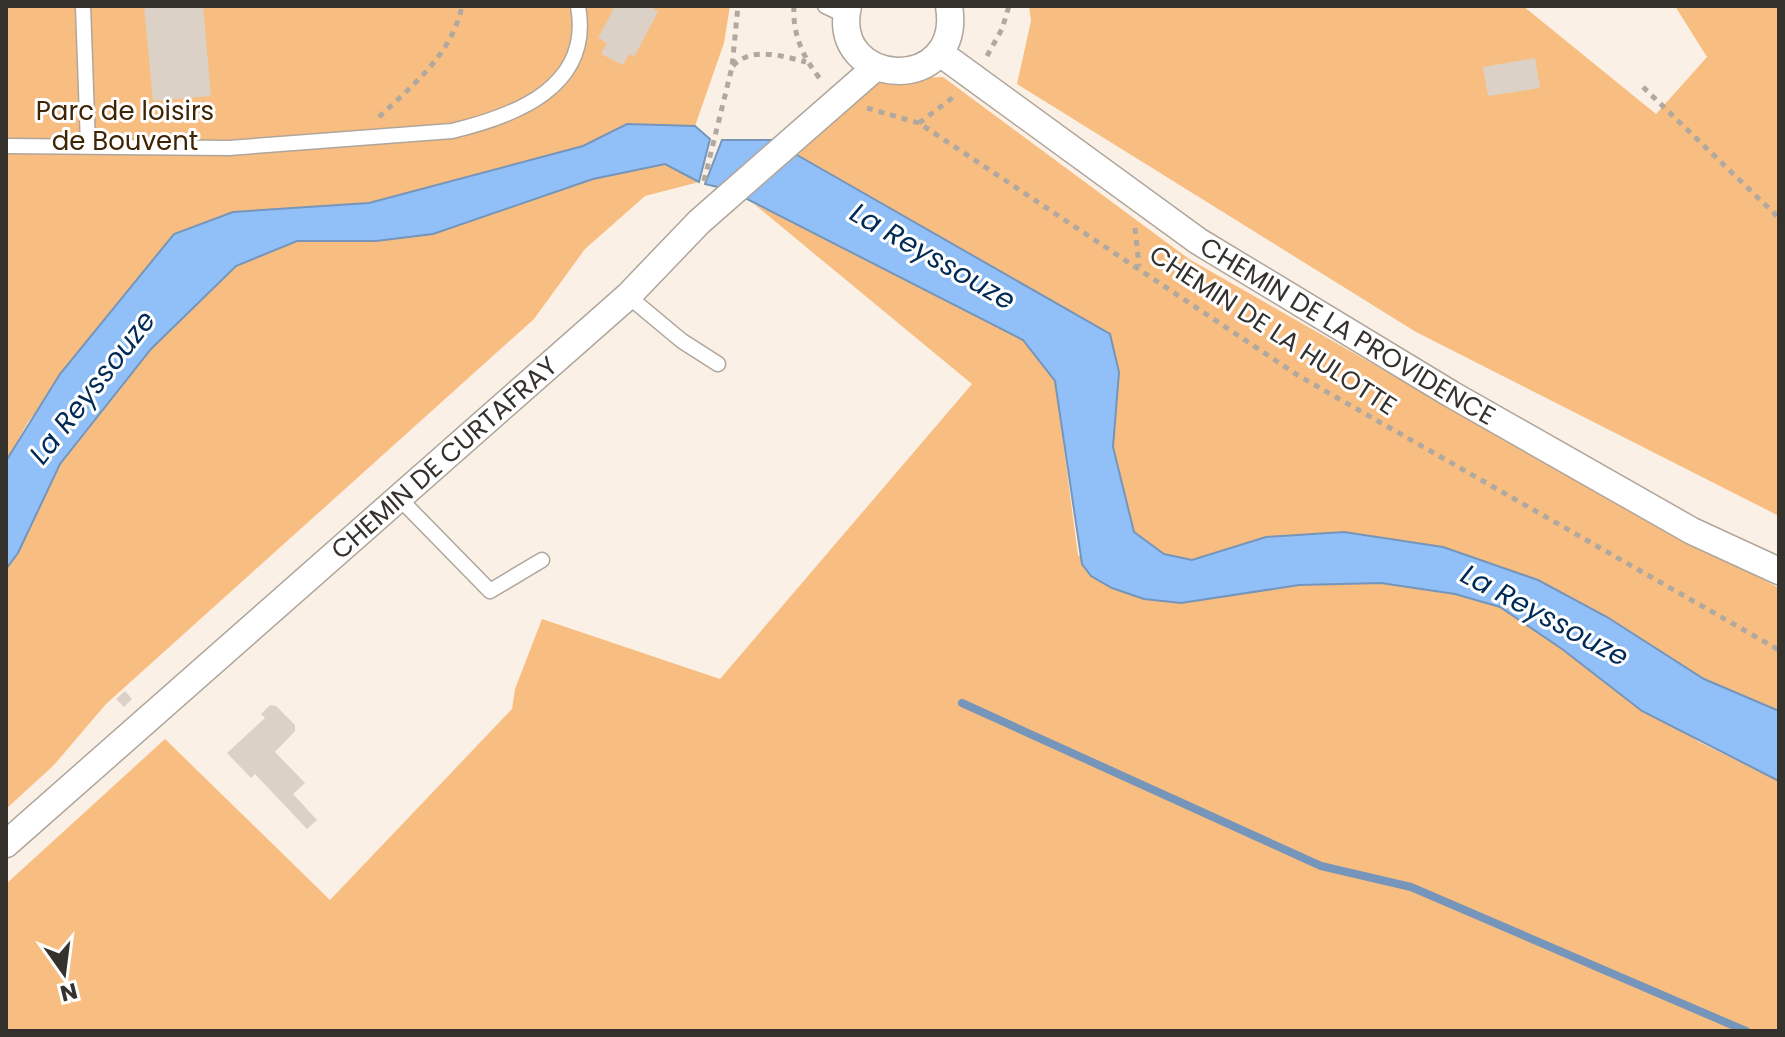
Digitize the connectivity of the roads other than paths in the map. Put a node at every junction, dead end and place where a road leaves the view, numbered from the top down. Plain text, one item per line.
1 (83, 6) edge
2 (578, 6) edge
3 (949, 6) edge
4 (840, 9) edge
5 (940, 53) junction
6 (876, 67) junction
7 (88, 145) junction
8 (6, 146) edge
9 (628, 296) junction
10 (718, 364) dead end
11 (399, 498) junction
12 (542, 560) dead end
13 (1779, 571) edge
14 (6, 844) edge

1 - 7 lane
2 - 7 lane
3 - 5 street
4 - 6 street
5 - 6 street
5 - 13 street, CHEMIN DE LA PROVIDENCE
6 - 9 street, CHEMIN DE CURTAFRAY
7 - 8 lane
9 - 10 lane
9 - 11 street, CHEMIN DE CURTAFRAY
11 - 12 lane
11 - 14 street, CHEMIN DE CURTAFRAY

